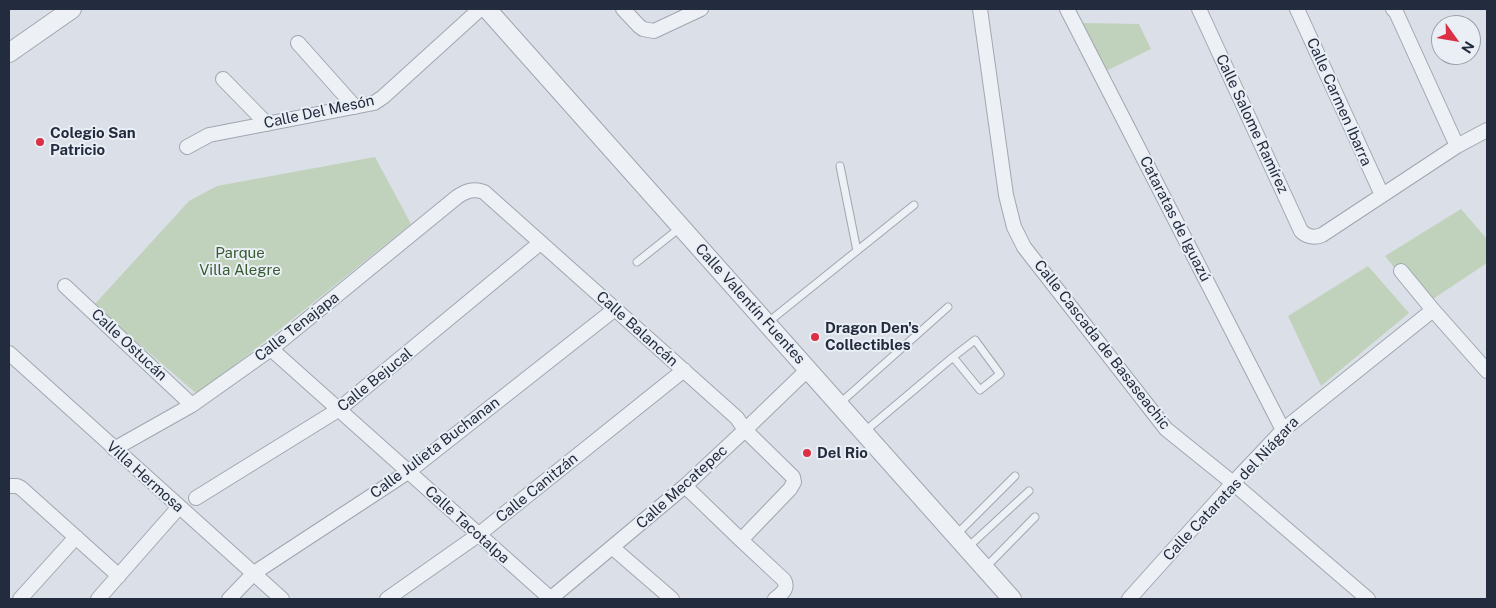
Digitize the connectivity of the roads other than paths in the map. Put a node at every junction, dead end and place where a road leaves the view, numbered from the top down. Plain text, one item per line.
1 (72, 9) edge
2 (480, 9) edge
3 (487, 9) edge
4 (623, 9) edge
5 (701, 9) edge
6 (980, 9) edge
7 (1067, 9) edge
8 (1199, 9) edge
9 (1297, 9) edge
10 (1393, 9) edge
11 (298, 43) dead end
12 (9, 54) edge
13 (223, 79) dead end
14 (355, 107) junction
15 (267, 124) junction
16 (1487, 130) edge
17 (1457, 146) junction
18 (187, 147) dead end
19 (840, 166) dead end
20 (470, 190) joint
21 (1382, 195) junction
22 (914, 205) dead end
23 (681, 227) junction
24 (540, 243) junction
25 (857, 251) junction
26 (636, 262) dead end
27 (1401, 271) dead end
28 (65, 286) dead end
29 (948, 307) dead end
30 (615, 309) junction
31 (1433, 310) junction
32 (767, 323) junction
33 (271, 349) junction
34 (9, 353) edge
35 (953, 357) junction
36 (684, 370) junction
37 (809, 371) junction
38 (1487, 372) edge
39 (839, 404) junction
40 (192, 405) junction
41 (338, 410) junction
42 (745, 430) junction
43 (1283, 430) junction
44 (864, 432) junction
45 (114, 449) junction
46 (408, 472) junction
47 (1015, 476) dead end
48 (1233, 483) junction
49 (11, 485) edge
50 (686, 486) junction
51 (1029, 491) dead end
52 (196, 498) dead end
53 (179, 507) junction
54 (1035, 517) dead end
55 (478, 535) junction
56 (76, 537) junction
57 (741, 540) junction
58 (961, 542) junction
59 (613, 548) junction
60 (985, 569) junction
61 (254, 573) junction
62 (118, 576) junction
63 (779, 596) edge
64 (20, 599) edge
65 (98, 599) edge
66 (229, 599) edge
67 (282, 599) edge
68 (387, 599) edge
69 (551, 599) edge
70 (672, 599) edge
71 (1012, 599) edge
72 (1129, 599) edge
73 (1368, 599) edge

1 - 12 street
2 - 14 street, Calle Del Mesón
3 - 23 street, Calle Valentín Fuentes
4 - 5 street
6 - 48 street, Calle Cascada de Basaseachic
7 - 43 street, Cataratas de Iguazú
8 - 21 street, Calle Salome Ramírez
9 - 21 street, Calle Carmen Ibarra
10 - 17 street
11 - 14 street
13 - 15 street
14 - 15 street, Calle Del Mesón
15 - 18 street, Calle Del Mesón
16 - 17 street
17 - 21 street
19 - 25 lane
20 - 24 street, Calle Balancán
20 - 33 street, Calle Tenajapa
22 - 25 lane
23 - 26 lane
23 - 32 street, Calle Valentín Fuentes
24 - 30 street, Calle Balancán
24 - 41 street, Calle Bejucal
25 - 32 lane
27 - 31 street
28 - 40 street, Calle Ostucán
29 - 39 lane
30 - 36 street, Calle Balancán
30 - 46 street, Calle Julieta Buchanan
31 - 38 street
31 - 43 street, Calle Cataratas del Niágara
32 - 37 street, Calle Valentín Fuentes
33 - 40 street, Calle Tenajapa
33 - 41 street, Calle Tacotalpa
34 - 45 street, Villa Hermosa
35 - 35 lane
35 - 44 lane
36 - 42 street, Calle Balancán
36 - 55 street, Calle Canitzán
37 - 39 street, Calle Valentín Fuentes
37 - 42 street, Calle Mecatepec
39 - 44 street, Calle Valentín Fuentes
40 - 45 street, Calle Tenajapa
41 - 46 street, Calle Tacotalpa
41 - 52 street, Calle Bejucal
42 - 50 street, Calle Mecatepec
42 - 57 street, Calle Balancán
43 - 48 street, Calle Cataratas del Niágara
44 - 58 street, Calle Valentín Fuentes
45 - 53 street, Villa Hermosa
46 - 55 street, Calle Tacotalpa
46 - 61 street, Calle Julieta Buchanan
47 - 58 lane
48 - 72 street, Calle Cataratas del Niágara
48 - 73 street, Calle Cascada de Basaseachic
49 - 56 street
50 - 57 street
50 - 59 street, Calle Mecatepec
51 - 58 lane
53 - 61 street, Villa Hermosa
53 - 62 street
54 - 60 lane
55 - 68 street, Calle Canitzán
55 - 69 street, Calle Tacotalpa
56 - 62 street
56 - 64 street
57 - 63 street
58 - 60 street, Calle Valentín Fuentes
59 - 69 street, Calle Mecatepec
59 - 70 street
60 - 71 street, Calle Valentín Fuentes
61 - 66 street, Calle Julieta Buchanan
61 - 67 street, Villa Hermosa
62 - 65 street

